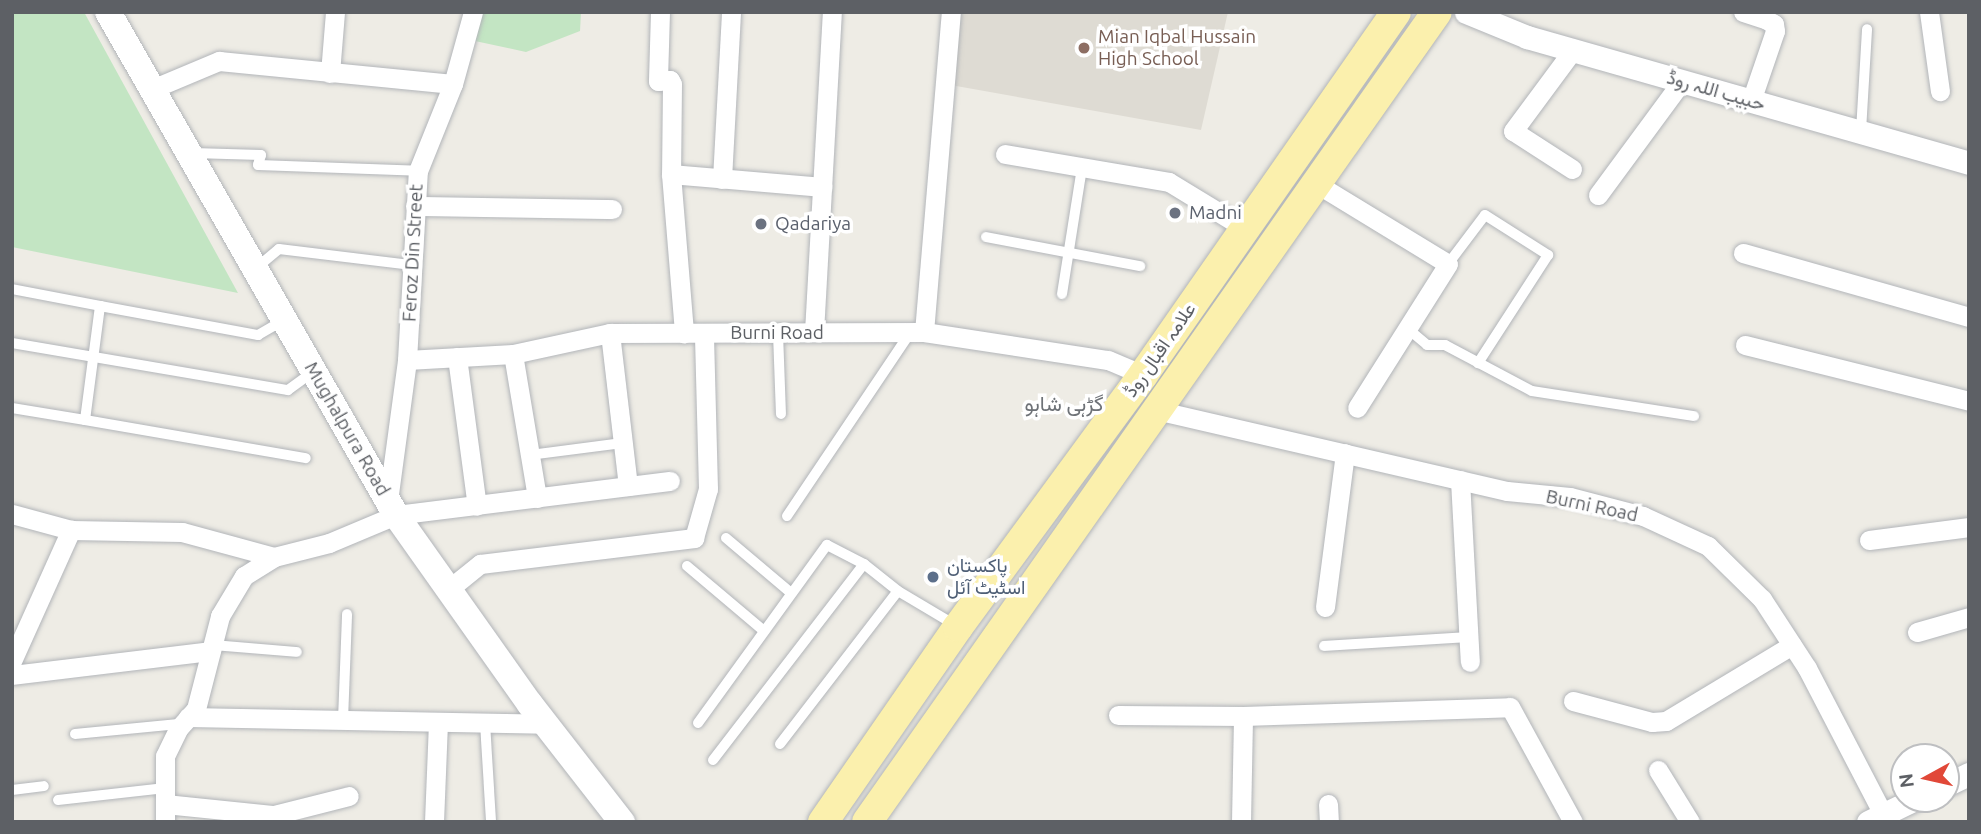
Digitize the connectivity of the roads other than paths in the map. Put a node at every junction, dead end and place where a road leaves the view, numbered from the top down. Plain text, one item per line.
1 (108, 12) edge
2 (335, 12) edge
3 (473, 12) edge
4 (660, 12) edge
5 (731, 12) edge
6 (832, 12) edge
7 (951, 12) edge
8 (1437, 12) edge
9 (1466, 12) edge
10 (1743, 12) edge
11 (1928, 12) edge
12 (1387, 16) edge
13 (1867, 29) dead end
14 (1573, 50) junction
15 (330, 73) junction
16 (1682, 81) junction
17 (453, 84) junction
18 (152, 89) junction
19 (1940, 91) dead end
20 (1751, 101) junction
21 (1861, 132) junction
22 (189, 153) junction
23 (1005, 155) dead end
24 (1969, 163) edge
25 (1082, 167) junction
26 (1572, 169) dead end
27 (418, 171) junction
28 (671, 174) junction
29 (722, 179) junction
30 (1317, 184) junction
31 (822, 187) junction
32 (1598, 195) dead end
33 (415, 206) junction
34 (612, 209) dead end
35 (1246, 229) junction
36 (986, 237) dead end
37 (1069, 251) junction
38 (1742, 253) dead end
39 (1448, 264) junction
40 (412, 265) junction
41 (1140, 266) dead end
42 (255, 269) junction
43 (12, 289) edge
44 (1062, 294) dead end
45 (100, 306) junction
46 (1969, 317) edge
47 (284, 320) junction
48 (1407, 328) junction
49 (778, 332) junction
50 (814, 332) junction
51 (917, 332) junction
52 (610, 333) junction
53 (684, 333) junction
54 (704, 333) junction
55 (12, 343) edge
56 (1745, 345) dead end
57 (513, 354) junction
58 (94, 357) junction
59 (457, 357) junction
60 (407, 360) junction
61 (1478, 363) junction
62 (314, 372) junction
63 (1143, 374) junction
64 (1969, 401) edge
65 (12, 408) edge
66 (1357, 408) dead end
67 (1156, 410) junction
68 (781, 414) dead end
69 (1694, 416) dead end
70 (85, 420) junction
71 (623, 443) junction
72 (1345, 453) junction
73 (530, 455) junction
74 (306, 458) dead end
75 (1460, 480) junction
76 (670, 481) dead end
77 (628, 486) junction
78 (537, 498) junction
79 (477, 506) junction
80 (392, 508) junction
81 (12, 514) edge
82 (787, 516) dead end
83 (1969, 527) edge
84 (71, 530) junction
85 (726, 538) dead end
86 (1870, 540) dead end
87 (274, 557) junction
88 (864, 564) junction
89 (687, 566) dead end
90 (449, 589) junction
91 (898, 591) junction
92 (791, 593) junction
93 (977, 603) junction
94 (1325, 607) dead end
95 (347, 614) dead end
96 (1969, 617) edge
97 (1007, 624) junction
98 (958, 627) junction
99 (764, 631) junction
100 (1917, 632) dead end
101 (1468, 637) junction
102 (1792, 645) junction
103 (1324, 646) dead end
104 (212, 648) junction
105 (297, 652) dead end
106 (12, 661) edge
107 (1470, 662) dead end
108 (12, 675) edge
109 (1573, 701) dead end
110 (1118, 715) dead end
111 (1242, 716) junction
112 (185, 720) junction
113 (343, 720) junction
114 (438, 722) junction
115 (485, 723) junction
116 (698, 723) dead end
117 (545, 724) junction
118 (75, 734) dead end
119 (780, 744) dead end
120 (713, 760) dead end
121 (1658, 770) dead end
122 (44, 786) dead end
123 (12, 790) edge
124 (349, 796) dead end
125 (58, 800) dead end
126 (165, 805) edge
127 (1875, 818) edge
128 (434, 822) edge
129 (491, 822) edge
130 (622, 822) edge
131 (823, 822) edge
132 (867, 822) edge
133 (1241, 822) edge
134 (1573, 822) edge
135 (1690, 822) edge

1 - 18 main road, Mughalpura Road
2 - 15 street
3 - 17 street, Feroz Din Street
4 - 28 street
5 - 29 street
6 - 31 street
7 - 51 street
8 - 30 main road, علامہ اقبال روڈ
9 - 14 street, حبیب اللہ روڈ
10 - 20 street
11 - 19 street
12 - 35 main road, علامہ اقبال روڈ
13 - 21 lane
14 - 16 street, حبیب اللہ روڈ
14 - 26 street
15 - 17 street
15 - 18 street
16 - 20 street, حبیب اللہ روڈ
16 - 32 street
17 - 27 street, Feroz Din Street
18 - 22 main road, Mughalpura Road
20 - 21 street, حبیب اللہ روڈ
21 - 24 street, حبیب اللہ روڈ
22 - 27 lane
22 - 42 main road, Mughalpura Road
23 - 25 street
25 - 35 street
25 - 37 lane
27 - 33 street, Feroz Din Street
28 - 29 street
28 - 53 street
29 - 31 street
30 - 39 street
30 - 67 main road, علامہ اقبال روڈ
31 - 50 street
33 - 34 street
33 - 40 street, Feroz Din Street
35 - 63 main road, علامہ اقبال روڈ
36 - 37 lane
37 - 41 lane
37 - 44 lane
38 - 46 street
39 - 48 street
39 - 61 lane
40 - 42 lane
40 - 60 street, Feroz Din Street
42 - 47 main road, Mughalpura Road
43 - 45 lane
45 - 47 lane
45 - 58 lane
47 - 62 main road, Mughalpura Road
48 - 61 lane
48 - 66 street
49 - 50 street, Burni Road
49 - 54 street, Burni Road
49 - 68 lane
50 - 51 street, Burni Road
51 - 63 street, Burni Road
51 - 82 lane
52 - 53 street, Burni Road
52 - 57 street, Burni Road
52 - 71 street
53 - 54 street, Burni Road
54 - 90 street
55 - 58 lane
56 - 64 street
57 - 59 street, Burni Road
57 - 73 street
58 - 62 lane
58 - 70 lane
59 - 60 street, Burni Road
59 - 79 street
60 - 80 street, Feroz Din Street
61 - 69 lane
62 - 80 main road, Mughalpura Road
63 - 93 main road, علامہ اقبال روڈ
65 - 70 lane
67 - 72 street, Burni Road
67 - 97 main road, علامہ اقبال روڈ
70 - 74 lane
71 - 73 lane
71 - 77 street
72 - 75 street, Burni Road
72 - 94 street
73 - 78 street
75 - 101 street
75 - 102 street, Burni Road
76 - 77 street
77 - 78 street
78 - 79 street
79 - 80 street
80 - 87 street
80 - 90 main road, Mughalpura Road
81 - 84 street
83 - 86 street
84 - 87 street
84 - 106 street
85 - 92 lane
87 - 104 street
88 - 91 lane
88 - 92 lane
88 - 120 lane
89 - 99 lane
90 - 117 main road, Mughalpura Road
91 - 98 lane
91 - 119 lane
92 - 99 lane
93 - 97 main road
93 - 98 main road, علامہ اقبال روڈ
95 - 113 lane
96 - 100 street
97 - 132 main road, علامہ اقبال روڈ
98 - 131 main road, علامہ اقبال روڈ
99 - 116 lane
101 - 103 lane
101 - 107 street
102 - 109 street
102 - 127 street, Burni Road
104 - 105 lane
104 - 108 street
104 - 112 street
110 - 111 street
111 - 133 street
111 - 134 street
112 - 113 street
112 - 118 lane
112 - 126 street
113 - 114 street
114 - 115 street
114 - 128 street
115 - 117 street
115 - 129 lane
117 - 130 main road, Mughalpura Road
121 - 135 street
122 - 123 lane
124 - 126 street
125 - 126 lane

